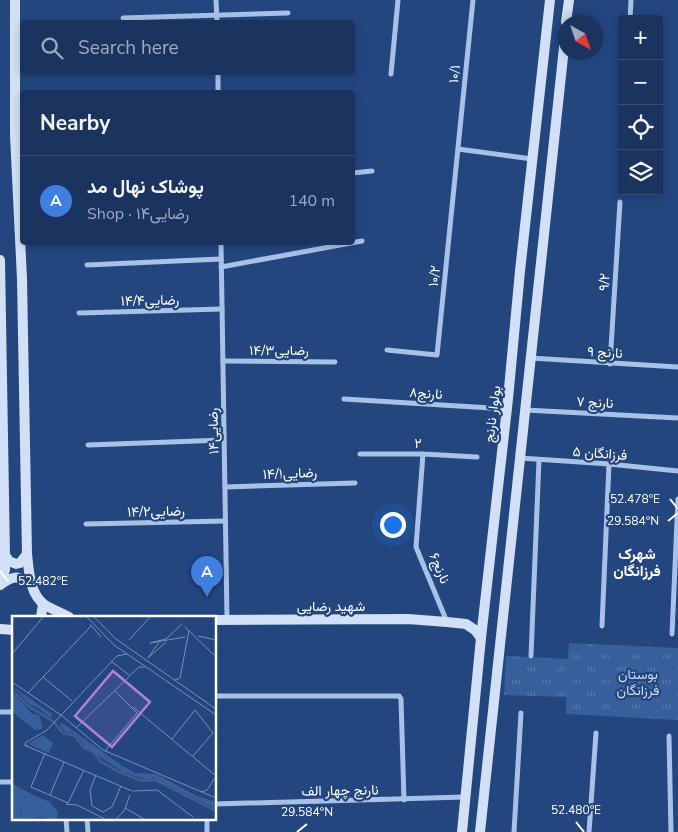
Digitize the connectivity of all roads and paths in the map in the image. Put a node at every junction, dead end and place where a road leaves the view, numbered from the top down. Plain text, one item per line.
1 (15, 0) edge
2 (216, 0) edge
3 (398, 0) edge
4 (473, 0) edge
5 (550, 0) edge
6 (569, 0) edge
7 (631, 0) edge
8 (288, 13) dead end
9 (216, 14) junction
10 (567, 15) edge
11 (630, 15) edge
12 (123, 18) dead end
13 (217, 20) edge
14 (563, 60) edge
15 (391, 74) dead end
16 (218, 75) edge
17 (218, 90) edge
18 (458, 149) junction
19 (533, 159) junction
20 (372, 171) dead end
21 (355, 173) edge
22 (620, 202) dead end
23 (20, 238) edge
24 (362, 241) dead end
25 (355, 242) edge
26 (20, 245) edge
27 (220, 245) edge
28 (340, 245) edge
29 (221, 259) junction
30 (0, 260) edge
31 (87, 265) dead end
32 (221, 267) junction
33 (520, 271) junction
34 (539, 273) junction
35 (222, 309) junction
36 (79, 313) dead end
37 (386, 350) dead end
38 (530, 358) junction
39 (223, 361) junction
40 (335, 362) dead end
41 (610, 364) junction
42 (678, 367) edge
43 (1, 368) edge
44 (344, 399) dead end
45 (507, 409) junction
46 (525, 410) junction
47 (678, 418) edge
48 (224, 440) junction
49 (88, 444) dead end
50 (360, 454) dead end
51 (423, 454) junction
52 (477, 458) dead end
53 (519, 458) junction
54 (539, 460) junction
55 (609, 464) junction
56 (678, 471) edge
57 (355, 483) dead end
58 (225, 487) junction
59 (678, 499) edge
60 (225, 521) junction
61 (86, 524) dead end
62 (27, 554) junction
63 (5, 555) junction
64 (31, 583) junction
65 (0, 585) edge
66 (43, 604) junction
67 (40, 616) edge
68 (67, 616) edge
69 (216, 620) edge
70 (227, 620) junction
71 (447, 622) junction
72 (602, 626) dead end
73 (672, 634) dead end
74 (481, 638) junction
75 (531, 656) dead end
76 (216, 696) edge
77 (521, 712) dead end
78 (596, 733) dead end
79 (669, 736) dead end
80 (465, 797) junction
81 (404, 800) junction
82 (216, 804) edge
83 (462, 832) edge
84 (480, 832) edge
85 (514, 832) edge
86 (589, 832) edge
87 (671, 832) edge

1 - 23 main road
2 - 9 street
3 - 15 street
4 - 18 street, ۱۰/۱
5 - 19 main road, بولوار نارنج
6 - 10 main road
7 - 11 street
8 - 9 street
9 - 12 street
9 - 13 street
14 - 34 main road
16 - 17 street
18 - 19 street
18 - 37 street, ۱۰/۲
19 - 33 main road, بولوار نارنج
20 - 21 street
22 - 41 street, ۹/۲
24 - 25 street
26 - 62 main road
27 - 29 street, رضایی۱۴
28 - 32 street
29 - 31 street
29 - 32 street, رضایی۱۴
30 - 43 main road
32 - 35 street, رضایی۱۴
33 - 34 main road
33 - 45 main road, بولوار نارنج
34 - 38 main road
35 - 36 street, رضایی۱۴/۴
35 - 39 street, رضایی۱۴
38 - 41 street, نارنج ۹
38 - 46 main road
39 - 40 street, رضایی۱۴/۳
39 - 48 street, رضایی۱۴
41 - 42 street, نارنج ۹
43 - 63 main road
44 - 45 street, نارنج۸
45 - 74 main road, بولوار نارنج
46 - 47 street, نارنج ۷
46 - 53 main road
48 - 49 street
48 - 58 street, رضایی۱۴
50 - 51 street, ۲
51 - 52 street, ۲
51 - 71 street, نارنج۶
53 - 54 street, فرزانگان ۵
53 - 84 main road
54 - 55 street, فرزانگان ۵
54 - 75 street
55 - 56 street, فرزانگان ۵
55 - 72 street
57 - 58 street, ۱۴/۱رضایی
58 - 60 street, رضایی۱۴
59 - 73 street
60 - 61 street, رضایی۱۴/۲
60 - 70 street, رضایی۱۴
62 - 63 main road
62 - 64 main road
63 - 65 main road
64 - 65 main road
64 - 66 main road
66 - 67 main road
66 - 68 main road
69 - 70 main road, شهید رضایی
70 - 71 main road, شهید رضایی
71 - 74 main road
74 - 80 main road, بولوار نارنج
76 - 81 street
77 - 85 street
78 - 86 street
79 - 87 street
80 - 81 street, نارنج چهار الف
80 - 83 main road, بولوار نارنج
81 - 82 street, نارنج چهار الف

